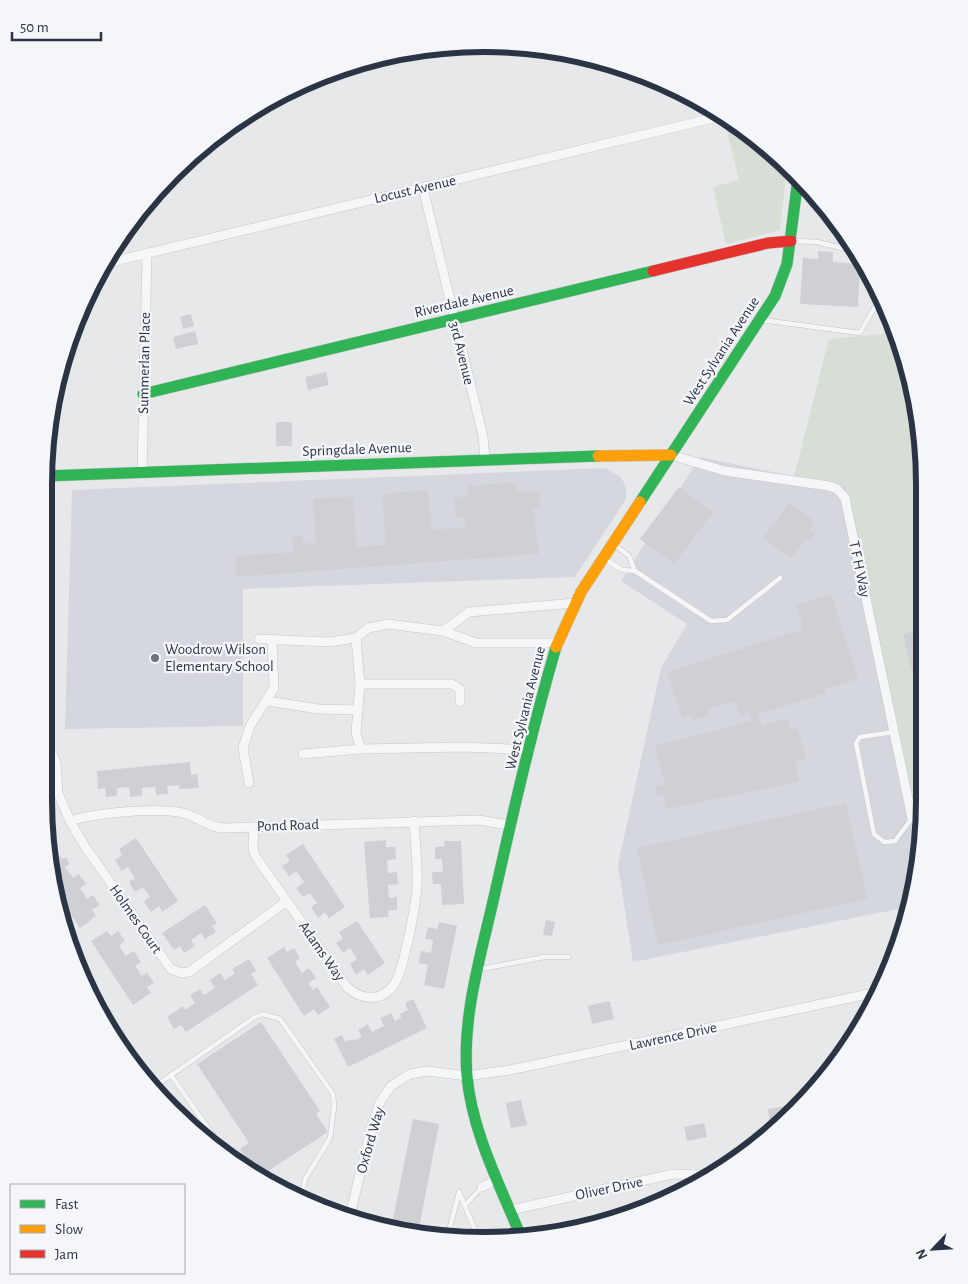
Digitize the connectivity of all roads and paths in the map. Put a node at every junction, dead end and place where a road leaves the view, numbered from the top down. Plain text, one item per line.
1 (713, 118) edge
2 (797, 187) edge
3 (424, 188) junction
4 (791, 241) junction
5 (846, 249) edge
6 (147, 253) junction
7 (114, 261) edge
8 (876, 304) edge
9 (454, 318) junction
10 (758, 320) junction
11 (143, 394) junction
12 (671, 455) junction
13 (485, 459) junction
14 (142, 473) junction
15 (52, 476) edge
16 (613, 544) junction
17 (604, 558) junction
18 (635, 571) junction
19 (780, 578) dead end
20 (575, 603) junction
21 (443, 632) junction
22 (356, 638) junction
23 (259, 639) dead end
24 (272, 640) junction
25 (557, 643) junction
26 (360, 684) junction
27 (268, 701) junction
28 (460, 702) dead end
29 (358, 710) junction
30 (894, 732) junction
31 (360, 749) junction
32 (530, 750) junction
33 (52, 753) edge
34 (303, 754) dead end
35 (248, 783) dead end
36 (912, 818) joint
37 (70, 821) junction
38 (414, 821) junction
39 (510, 825) junction
40 (254, 827) junction
41 (287, 902) junction
42 (569, 957) dead end
43 (479, 969) junction
44 (870, 994) edge
45 (171, 1075) junction
46 (467, 1076) junction
47 (159, 1084) edge
48 (212, 1135) edge
49 (699, 1175) edge
50 (496, 1180) junction
51 (482, 1187) joint
52 (303, 1191) edge
53 (466, 1204) junction
54 (511, 1210) junction
55 (351, 1211) edge
56 (449, 1230) edge
57 (519, 1230) edge
58 (476, 1232) edge

1 - 3 street, Locust Avenue
2 - 4 street, West Sylvania Avenue
3 - 6 street, Locust Avenue
3 - 9 street, 3rd Avenue
4 - 5 lane
4 - 9 street, Riverdale Avenue
4 - 10 street, West Sylvania Avenue
6 - 7 street, Locust Avenue
6 - 11 street, Summerlan Place
8 - 10 lane
9 - 11 street, Riverdale Avenue
9 - 13 street, 3rd Avenue
10 - 12 street, West Sylvania Avenue
11 - 14 street, Summerlan Place
12 - 13 street, Springdale Avenue
12 - 16 street, West Sylvania Avenue
12 - 30 street, T F H Way
13 - 14 street, Springdale Avenue
14 - 15 street, Springdale Avenue
16 - 17 street, West Sylvania Avenue
16 - 18 lane
17 - 18 lane
17 - 20 street, West Sylvania Avenue
18 - 19 lane
20 - 21 street
20 - 25 street, West Sylvania Avenue
21 - 22 street
21 - 25 street
22 - 24 street
22 - 26 street
23 - 24 street
24 - 27 street
25 - 32 street, West Sylvania Avenue
26 - 28 street
26 - 29 street
27 - 29 street
27 - 35 street
29 - 31 street
30 - 36 street, T F H Way
30 - 36 lane
31 - 32 street
31 - 34 street
32 - 39 street, West Sylvania Avenue
33 - 37 street, Holmes Court
37 - 40 street, Pond Road
37 - 41 street, Holmes Court
38 - 39 street, Pond Road
38 - 40 street, Pond Road
38 - 41 street, Adams Way
39 - 43 street, West Sylvania Avenue
40 - 41 street, Adams Way
42 - 43 lane
43 - 46 street, West Sylvania Avenue
44 - 46 street, Lawrence Drive
45 - 47 lane
45 - 48 lane
45 - 52 lane
46 - 50 street, West Sylvania Avenue
46 - 55 street, Oxford Way
49 - 54 street, Oliver Drive
50 - 51 street
50 - 54 street, West Sylvania Avenue
51 - 53 lane
53 - 56 lane
53 - 58 lane
54 - 57 street, West Sylvania Avenue

